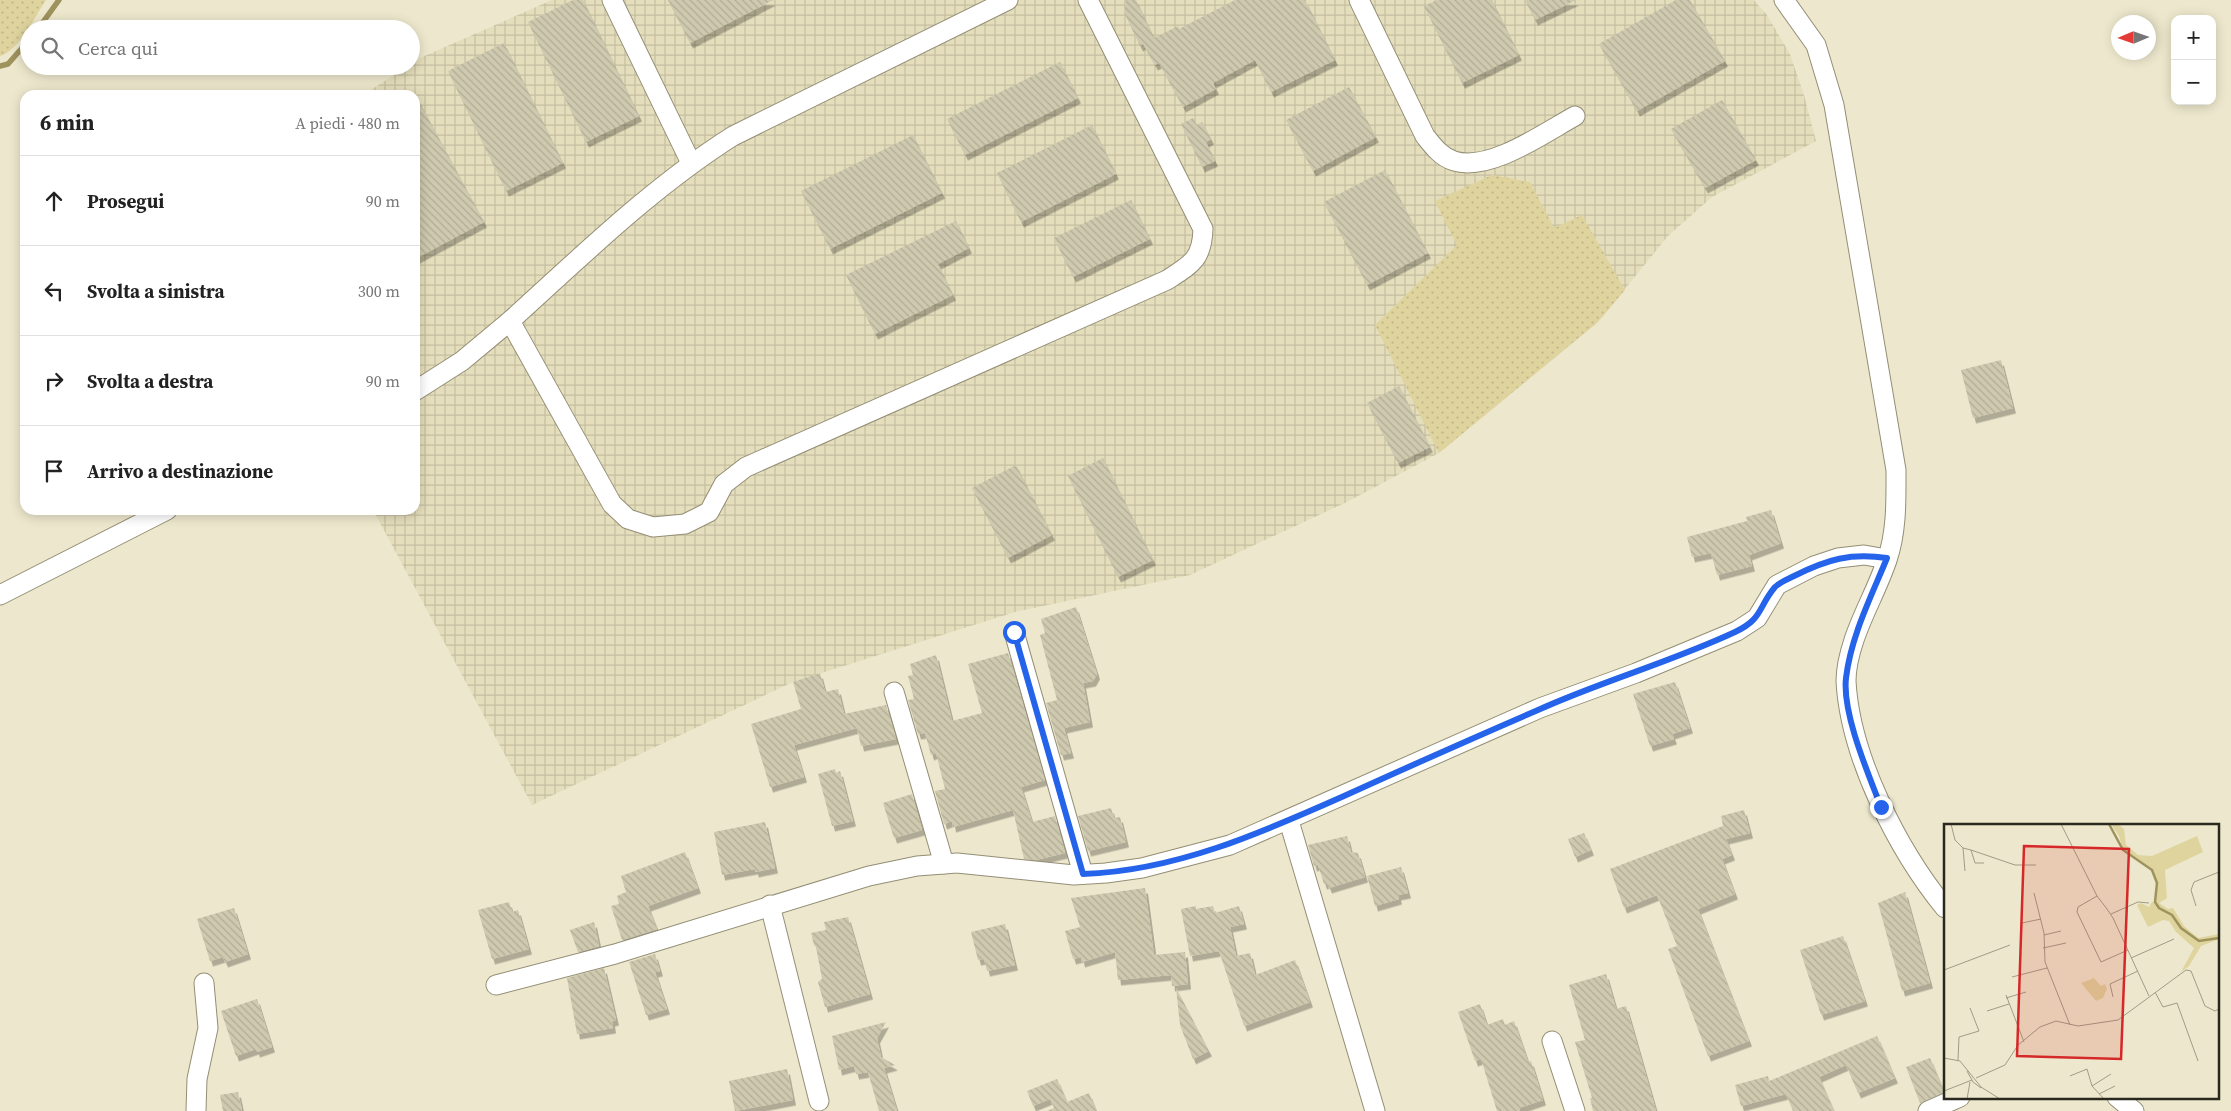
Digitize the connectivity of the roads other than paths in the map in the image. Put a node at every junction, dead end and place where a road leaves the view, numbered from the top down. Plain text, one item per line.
1 (612, 0) edge
2 (1008, 0) edge
3 (1088, 0) edge
4 (1359, 0) edge
5 (1784, 0) edge
6 (1575, 116) dead end
7 (691, 163) junction
8 (510, 321) junction
9 (420, 388) edge
10 (157, 515) edge
11 (1887, 558) junction
12 (0, 595) edge
13 (1014, 632) dead end
14 (894, 692) dead end
15 (1289, 821) junction
16 (944, 864) junction
17 (1083, 874) junction
18 (770, 905) junction
19 (1944, 907) edge
20 (204, 983) dead end
21 (496, 986) dead end
22 (1552, 1041) dead end
23 (1958, 1098) edge
24 (2118, 1098) edge
25 (819, 1101) dead end
26 (196, 1111) edge
27 (1375, 1111) edge
28 (1575, 1111) edge
29 (1928, 1111) edge
30 (2134, 1111) edge

1 - 7 street
2 - 7 street
3 - 8 street
4 - 6 street
5 - 11 street
7 - 8 street
8 - 9 street
10 - 12 street
11 - 15 street
11 - 19 street
13 - 17 street
14 - 16 street
15 - 17 street
15 - 27 street
16 - 17 street
16 - 18 street
18 - 21 street
18 - 25 street
20 - 26 street
22 - 28 street
23 - 29 street
24 - 30 street

